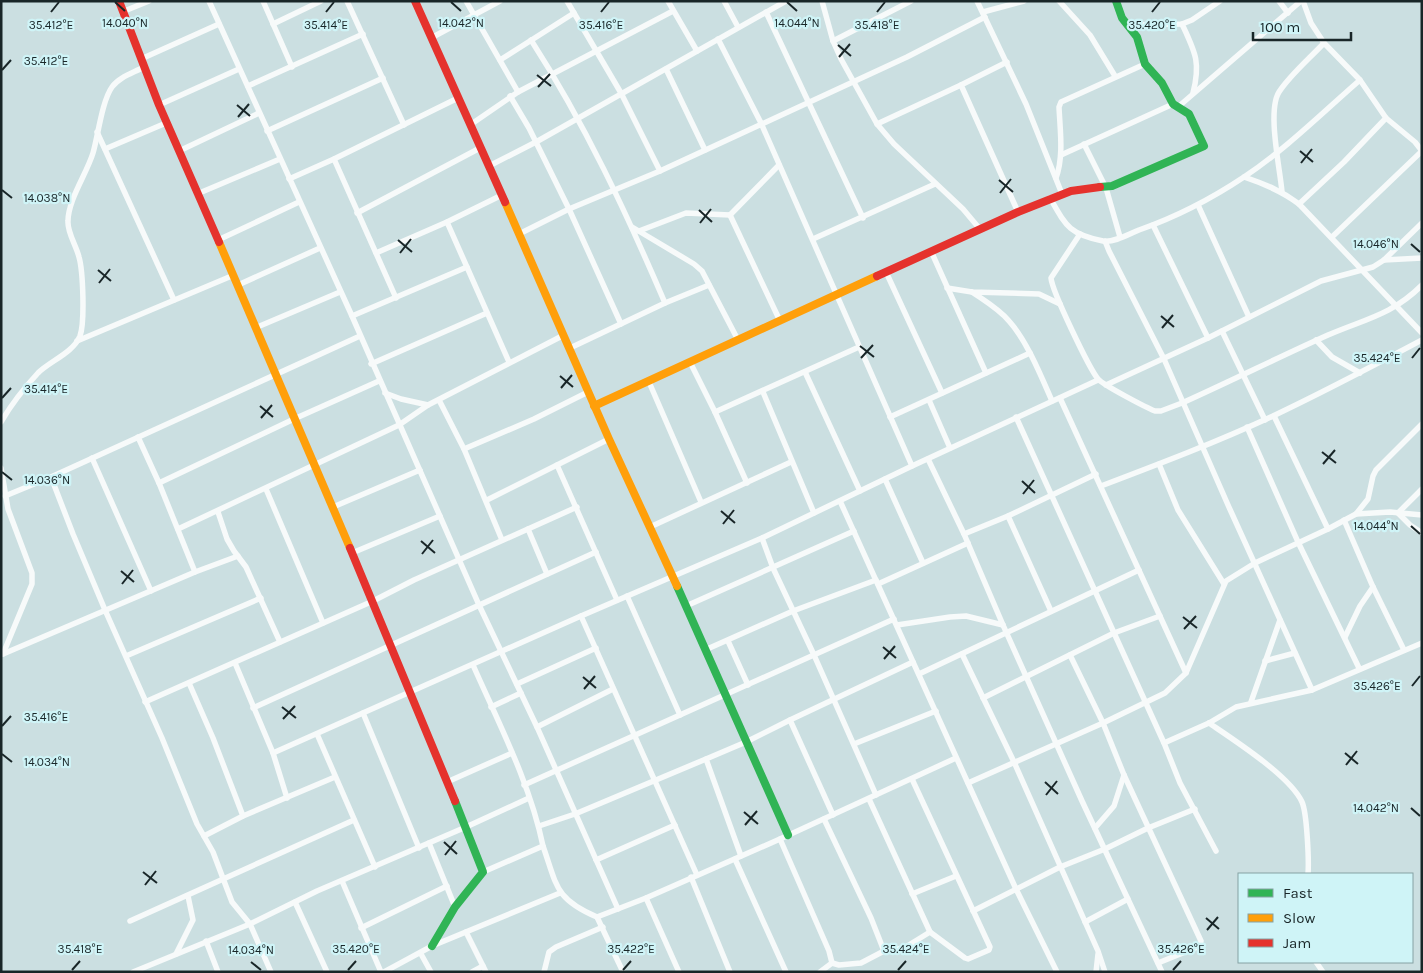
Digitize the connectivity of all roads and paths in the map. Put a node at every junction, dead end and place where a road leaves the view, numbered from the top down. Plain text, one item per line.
1 (119, 1) edge
2 (149, 1) edge
3 (210, 1) edge
4 (263, 1) edge
5 (321, 1) edge
6 (346, 1) edge
7 (415, 1) edge
8 (466, 1) edge
9 (500, 1) edge
10 (567, 1) edge
11 (668, 1) edge
12 (724, 1) edge
13 (786, 1) edge
14 (822, 1) edge
15 (911, 1) edge
16 (978, 1) edge
17 (1024, 1) edge
18 (1059, 1) edge
19 (1116, 1) edge
20 (1220, 1) edge
21 (1278, 1) edge
22 (1302, 1) edge
23 (673, 11) junction
24 (122, 12) junction
25 (766, 12) junction
26 (574, 13) junction
27 (1288, 13) junction
28 (984, 15) junction
29 (473, 16) junction
30 (219, 24) junction
31 (273, 24) junction
32 (1182, 24) junction
33 (1129, 26) junction
34 (738, 27) junction
35 (363, 34) junction
36 (432, 38) junction
37 (718, 39) junction
38 (531, 40) junction
39 (833, 41) junction
40 (1324, 43) junction
41 (595, 51) junction
42 (698, 51) junction
43 (500, 60) junction
44 (1007, 62) junction
45 (142, 63) junction
46 (1145, 64) junction
47 (292, 67) junction
48 (240, 69) junction
49 (666, 69) junction
50 (552, 73) junction
51 (1116, 76) junction
52 (383, 78) junction
53 (1360, 80) junction
54 (853, 81) junction
55 (961, 84) junction
56 (248, 86) junction
57 (518, 92) junction
58 (621, 93) junction
59 (1193, 93) junction
60 (510, 96) junction
61 (458, 98) junction
62 (809, 102) junction
63 (159, 105) junction
64 (1176, 106) junction
65 (259, 114) junction
66 (578, 118) junction
67 (1386, 118) junction
68 (166, 123) junction
69 (470, 124) junction
70 (761, 124) junction
71 (877, 124) junction
72 (404, 125) junction
73 (267, 130) junction
74 (97, 132) junction
75 (536, 142) junction
76 (1084, 144) junction
77 (480, 148) junction
78 (105, 149) junction
79 (706, 150) junction
80 (179, 151) junction
81 (1422, 151) edge
82 (1277, 152) junction
83 (1061, 155) junction
84 (280, 159) junction
85 (334, 159) junction
86 (779, 165) junction
87 (489, 166) junction
88 (660, 171) junction
89 (1244, 177) junction
90 (289, 178) junction
91 (1056, 178) junction
92 (935, 184) junction
93 (1106, 188) junction
94 (615, 190) junction
95 (1282, 192) junction
96 (198, 194) junction
97 (502, 194) junction
98 (1062, 194) junction
99 (1050, 198) junction
100 (299, 202) junction
101 (1299, 204) junction
102 (1198, 205) junction
103 (569, 209) junction
104 (1018, 212) junction
105 (357, 213) junction
106 (730, 215) junction
107 (863, 218) junction
108 (447, 222) junction
109 (1422, 223) edge
110 (1153, 225) junction
111 (632, 227) junction
112 (979, 228) junction
113 (639, 231) junction
114 (519, 234) junction
115 (1080, 234) junction
116 (1120, 237) junction
117 (1332, 237) junction
118 (813, 239) junction
119 (218, 240) junction
120 (1105, 241) junction
121 (320, 248) junction
122 (931, 252) junction
123 (376, 254) junction
124 (1422, 258) edge
125 (1384, 260) junction
126 (467, 267) junction
127 (1363, 270) junction
128 (886, 272) junction
129 (234, 275) junction
130 (238, 284) junction
131 (709, 285) junction
132 (1422, 285) edge
133 (947, 288) junction
134 (340, 292) junction
135 (972, 292) junction
136 (836, 295) junction
137 (396, 298) junction
138 (174, 300) junction
139 (665, 303) junction
140 (1060, 304) junction
141 (1398, 306) junction
142 (487, 313) junction
143 (352, 316) junction
144 (1249, 317) junction
145 (780, 321) junction
146 (621, 324) junction
147 (255, 328) junction
148 (1222, 331) junction
149 (1422, 333) edge
150 (564, 335) junction
151 (360, 336) junction
152 (1208, 338) junction
153 (738, 340) junction
154 (1316, 340) junction
155 (1422, 340) edge
156 (77, 341) junction
157 (859, 347) junction
158 (570, 348) junction
159 (1030, 353) junction
160 (1164, 359) junction
161 (509, 362) junction
162 (690, 362) junction
163 (372, 364) junction
164 (805, 372) junction
165 (986, 373) junction
166 (1360, 373) junction
167 (274, 374) junction
168 (1244, 375) junction
169 (1098, 380) junction
170 (379, 381) junction
171 (649, 382) junction
172 (1106, 385) junction
173 (588, 392) junction
174 (763, 392) junction
175 (385, 393) junction
176 (942, 394) junction
177 (1060, 398) junction
178 (438, 400) junction
179 (929, 400) junction
180 (1052, 401) junction
181 (1182, 402) junction
182 (428, 405) junction
183 (594, 406) junction
184 (715, 412) junction
185 (1274, 416) junction
186 (890, 417) junction
187 (1016, 417) junction
188 (294, 419) junction
189 (1265, 420) junction
190 (1, 422) edge
191 (1422, 424) edge
192 (399, 425) junction
193 (1247, 427) junction
194 (138, 437) junction
195 (609, 439) junction
196 (1203, 447) junction
197 (950, 448) junction
198 (464, 449) junction
199 (92, 458) junction
200 (928, 459) junction
201 (791, 462) junction
202 (314, 464) junction
203 (1160, 464) junction
204 (557, 465) junction
205 (912, 466) junction
206 (1, 468) edge
207 (420, 470) junction
208 (1096, 474) junction
209 (2, 476) edge
210 (52, 477) junction
211 (885, 479) junction
212 (159, 483) junction
213 (748, 483) junction
214 (1101, 486) junction
215 (266, 489) junction
216 (1422, 489) edge
217 (860, 491) junction
218 (1053, 495) junction
219 (5, 496) junction
220 (487, 500) junction
221 (840, 500) junction
222 (701, 502) junction
223 (333, 507) junction
224 (577, 507) junction
225 (218, 512) junction
226 (1398, 513) junction
227 (814, 514) junction
228 (1356, 514) junction
229 (1422, 515) edge
230 (440, 516) junction
231 (1008, 516) junction
232 (1344, 520) junction
233 (650, 527) junction
234 (178, 529) junction
235 (528, 529) junction
236 (1328, 529) junction
237 (854, 531) junction
238 (1422, 533) edge
239 (964, 534) junction
240 (762, 538) junction
241 (502, 540) junction
242 (1298, 542) junction
243 (968, 543) junction
244 (596, 552) junction
245 (352, 553) junction
246 (238, 556) junction
247 (459, 560) junction
248 (1255, 563) junction
249 (923, 564) junction
250 (773, 568) junction
251 (1139, 570) junction
252 (194, 572) junction
253 (547, 574) junction
254 (672, 577) junction
255 (877, 582) junction
256 (1224, 584) junction
257 (1373, 587) junction
258 (151, 591) junction
259 (1094, 591) junction
260 (628, 596) junction
261 (261, 598) junction
262 (617, 600) junction
263 (373, 601) junction
264 (479, 605) junction
265 (686, 606) junction
266 (105, 610) junction
267 (794, 611) junction
268 (1051, 611) junction
269 (581, 616) junction
270 (1160, 616) junction
271 (1280, 620) junction
272 (895, 622) junction
273 (323, 623) junction
274 (1003, 625) junction
275 (1007, 632) junction
276 (1114, 633) junction
277 (1345, 637) junction
278 (728, 641) junction
279 (280, 642) junction
280 (1422, 643) edge
281 (391, 646) junction
282 (596, 648) junction
283 (705, 650) junction
284 (1404, 650) junction
285 (502, 652) junction
286 (1295, 653) junction
287 (2, 654) edge
288 (962, 654) junction
289 (814, 655) junction
290 (1070, 655) junction
291 (126, 656) junction
292 (1266, 661) junction
293 (913, 662) junction
294 (235, 663) junction
295 (473, 665) junction
296 (1359, 668) junction
297 (1186, 672) junction
298 (919, 674) junction
299 (1027, 676) junction
300 (189, 682) junction
301 (517, 684) junction
302 (748, 685) junction
303 (613, 689) junction
304 (1312, 690) junction
305 (409, 693) junction
306 (521, 693) junction
307 (726, 696) junction
308 (983, 698) junction
309 (833, 699) junction
310 (145, 702) junction
311 (1251, 702) junction
312 (1146, 703) junction
313 (491, 707) junction
314 (252, 708) junction
315 (936, 711) junction
316 (363, 713) junction
317 (680, 715) junction
318 (790, 720) junction
319 (1103, 723) junction
320 (1209, 723) junction
321 (536, 727) junction
322 (317, 734) junction
323 (634, 735) junction
324 (746, 742) junction
325 (1164, 743) junction
326 (854, 744) junction
327 (1057, 744) junction
328 (273, 753) junction
329 (512, 753) junction
330 (956, 758) junction
331 (706, 759) junction
332 (1014, 762) junction
333 (556, 770) junction
334 (1124, 775) junction
335 (335, 777) junction
336 (912, 779) junction
337 (656, 780) junction
338 (447, 782) junction
339 (968, 783) junction
340 (524, 785) junction
341 (876, 795) junction
342 (287, 798) junction
343 (529, 798) junction
344 (869, 799) junction
345 (1195, 809) junction
346 (575, 814) junction
347 (833, 815) junction
348 (243, 816) junction
349 (824, 819) junction
350 (354, 820) junction
351 (675, 825) junction
352 (539, 826) junction
353 (466, 827) junction
354 (1095, 828) junction
355 (1148, 828) junction
356 (788, 835) junction
357 (204, 836) junction
358 (780, 839) junction
359 (429, 844) junction
360 (543, 846) junction
361 (419, 848) junction
362 (1104, 849) junction
363 (1216, 851) dead end
364 (738, 857) junction
365 (596, 860) junction
366 (375, 867) junction
367 (1060, 867) junction
368 (483, 872) junction
369 (1308, 873) edge
370 (694, 876) junction
371 (956, 876) junction
372 (224, 880) junction
373 (342, 881) junction
374 (447, 886) junction
375 (1016, 889) junction
376 (560, 893) junction
377 (912, 894) junction
378 (188, 896) junction
379 (646, 898) junction
380 (1128, 899) junction
381 (295, 902) junction
382 (455, 907) junction
383 (618, 909) junction
384 (973, 911) junction
385 (597, 917) junction
386 (130, 921) dead end
387 (1085, 922) junction
388 (250, 924) junction
389 (603, 927) junction
390 (361, 928) junction
391 (466, 932) junction
392 (930, 932) junction
393 (206, 941) junction
394 (432, 946) junction
395 (884, 952) junction
396 (1098, 952) junction
397 (176, 954) junction
398 (421, 954) junction
399 (832, 963) junction
400 (1158, 963) junction
401 (485, 969) edge
402 (133, 972) edge
403 (218, 972) edge
404 (271, 972) edge
405 (327, 972) edge
406 (382, 972) edge
407 (431, 972) edge
408 (472, 972) edge
409 (544, 972) edge
410 (624, 972) edge
411 (680, 972) edge
412 (730, 972) edge
413 (786, 972) edge
414 (820, 972) edge
415 (1057, 972) edge
416 (1096, 972) edge
417 (1105, 972) edge
418 (1162, 972) edge

1 - 24 street
2 - 24 street
3 - 30 street
4 - 31 street
5 - 31 street
6 - 35 street
7 - 36 street
8 - 29 street
9 - 29 street
10 - 26 street
11 - 23 street
12 - 34 street
13 - 25 street
14 - 39 street
15 - 39 street
16 - 28 street
17 - 28 street
18 - 51 street
19 - 33 street
20 - 32 street
21 - 27 street
22 - 27 street
22 - 40 street
23 - 41 street
23 - 42 street
24 - 45 street
25 - 34 street
25 - 62 street
26 - 38 street
26 - 41 street
27 - 59 street
28 - 44 street
28 - 54 street
29 - 36 street
29 - 43 street
30 - 45 street
30 - 48 street
31 - 47 street
32 - 33 street
32 - 59 street
33 - 46 street
34 - 37 street
35 - 47 street
35 - 52 street
36 - 61 street
37 - 42 street
37 - 70 street
38 - 43 street
38 - 50 street
39 - 54 street
40 - 53 street
40 - 82 street
41 - 50 street
41 - 58 street
42 - 49 street
43 - 57 street
44 - 55 street
44 - 91 street
45 - 63 street
45 - 74 street
46 - 51 street
46 - 64 street
47 - 56 street
48 - 56 street
48 - 63 street
49 - 58 street
49 - 79 street
50 - 57 street
50 - 66 street
51 - 83 street
52 - 72 street
52 - 73 street
53 - 67 street
53 - 82 street
54 - 62 street
54 - 71 street
55 - 71 street
55 - 104 street
56 - 65 street
57 - 60 street
58 - 66 street
58 - 88 street
59 - 64 street
60 - 69 street
60 - 75 street
61 - 69 street
61 - 72 street
62 - 70 street
62 - 107 street
63 - 68 street
64 - 76 street
64 - 93 street
65 - 73 street
65 - 80 street
66 - 75 street
66 - 94 street
67 - 81 street
67 - 101 street
68 - 78 street
68 - 80 street
69 - 77 street
70 - 79 street
70 - 86 street
71 - 92 street
72 - 85 street
73 - 84 street
74 - 78 street
74 - 156 street
75 - 87 street
75 - 103 street
76 - 83 street
76 - 93 street
77 - 87 street
77 - 105 street
78 - 138 street
79 - 88 street
80 - 96 street
81 - 117 street
82 - 89 street
82 - 95 street
83 - 91 street
84 - 90 street
84 - 96 street
85 - 90 street
85 - 105 street
86 - 106 street
86 - 118 street
87 - 97 street
88 - 94 street
89 - 95 street
89 - 102 street
90 - 100 street
91 - 98 street
92 - 107 street
92 - 112 street
93 - 98 street
93 - 116 street
94 - 103 street
94 - 111 street
95 - 101 street
96 - 119 street
97 - 108 street
97 - 114 street
98 - 99 street
99 - 104 street
99 - 115 street
100 - 119 street
100 - 121 street
101 - 117 street
102 - 110 street
102 - 144 street
103 - 114 street
103 - 146 street
104 - 112 street
105 - 123 street
106 - 113 street
106 - 145 street
107 - 118 street
108 - 123 street
108 - 126 street
109 - 125 street
110 - 116 street
110 - 152 street
111 - 113 street
111 - 139 street
112 - 122 street
113 - 131 street
114 - 150 street
115 - 120 street
115 - 140 street
116 - 120 street
117 - 127 street
118 - 136 street
119 - 129 street
120 - 160 street
121 - 130 street
121 - 134 street
122 - 128 street
122 - 133 street
123 - 137 street
124 - 125 street
125 - 127 street
126 - 137 street
126 - 142 street
127 - 141 street
127 - 144 street
128 - 136 street
128 - 176 street
129 - 130 street
129 - 138 street
130 - 147 street
131 - 139 street
131 - 153 street
132 - 141 street
133 - 135 street
133 - 165 street
134 - 143 street
134 - 147 street
135 - 140 street
135 - 159 street
136 - 145 street
136 - 157 street
137 - 143 street
138 - 156 street
139 - 146 street
140 - 169 street
141 - 149 street
141 - 154 street
142 - 161 street
142 - 163 street
143 - 151 street
144 - 148 street
145 - 153 street
146 - 158 street
147 - 167 street
148 - 152 street
148 - 168 street
150 - 158 street
150 - 161 street
151 - 163 street
151 - 167 street
152 - 160 street
153 - 162 street
154 - 166 street
154 - 168 street
155 - 166 street
156 - 190 street
157 - 164 street
157 - 186 street
158 - 173 street
159 - 165 street
159 - 180 street
160 - 172 street
160 - 181 street
161 - 178 street
162 - 171 street
162 - 184 street
163 - 170 street
164 - 174 street
164 - 217 street
165 - 176 street
166 - 185 street
167 - 188 street
167 - 194 street
168 - 181 street
168 - 189 street
169 - 172 street
169 - 177 street
170 - 175 street
170 - 188 street
171 - 183 street
171 - 222 street
172 - 181 street
173 - 183 street
173 - 198 street
174 - 184 street
174 - 201 street
175 - 182 street
175 - 192 street
176 - 179 street
177 - 180 street
177 - 208 street
178 - 182 street
178 - 198 street
179 - 186 street
179 - 197 street
180 - 187 street
181 - 196 street
182 - 192 street
183 - 195 street
184 - 213 street
185 - 189 street
185 - 236 street
186 - 205 street
187 - 197 street
187 - 218 street
188 - 202 street
188 - 212 street
189 - 193 street
191 - 228 street
192 - 202 street
192 - 207 street
193 - 196 street
193 - 242 street
194 - 199 street
194 - 212 street
195 - 204 street
195 - 233 street
196 - 203 street
196 - 248 street
197 - 200 street
198 - 220 street
199 - 210 street
199 - 258 street
200 - 205 street
200 - 239 street
201 - 213 street
201 - 227 street
202 - 215 street
202 - 223 street
203 - 214 street
203 - 256 street
204 - 220 street
204 - 224 street
205 - 211 street
206 - 209 street
207 - 223 street
207 - 230 street
208 - 214 street
208 - 218 street
209 - 219 street
210 - 219 street
210 - 266 street
211 - 217 street
211 - 249 street
212 - 234 street
213 - 222 street
214 - 251 street
215 - 225 street
215 - 273 street
216 - 226 street
217 - 221 street
218 - 231 street
218 - 259 street
219 - 287 street
220 - 241 street
221 - 227 street
221 - 237 street
222 - 233 street
223 - 245 street
224 - 235 street
224 - 244 street
225 - 234 street
225 - 246 street
226 - 228 street
226 - 229 street
226 - 238 street
227 - 240 street
228 - 232 street
230 - 245 street
230 - 247 street
231 - 239 street
231 - 268 street
232 - 236 street
232 - 257 street
233 - 254 street
234 - 252 street
235 - 241 street
235 - 253 street
236 - 242 street
237 - 250 street
237 - 255 street
239 - 243 street
240 - 250 street
240 - 254 street
241 - 247 street
242 - 248 street
242 - 277 street
243 - 249 street
243 - 274 street
244 - 253 street
244 - 262 street
245 - 263 street
246 - 252 street
246 - 261 street
247 - 263 street
247 - 264 street
248 - 256 street
248 - 271 street
249 - 255 street
250 - 265 street
250 - 267 street
251 - 259 street
251 - 270 street
252 - 258 street
253 - 264 street
254 - 260 street
254 - 265 street
255 - 267 street
255 - 272 street
256 - 297 street
257 - 277 street
257 - 284 street
258 - 266 street
259 - 268 street
259 - 276 street
260 - 262 street
260 - 317 street
261 - 279 street
261 - 291 street
262 - 269 street
263 - 273 street
263 - 281 street
264 - 281 street
264 - 285 street
265 - 283 street
266 - 287 street
266 - 291 street
267 - 278 street
267 - 289 street
268 - 275 street
269 - 282 street
269 - 285 street
270 - 276 street
270 - 297 street
271 - 286 street
271 - 292 street
272 - 274 street
272 - 289 street
272 - 293 street
273 - 279 street
274 - 275 street
275 - 288 street
275 - 299 street
276 - 290 street
276 - 312 street
277 - 296 street
278 - 283 street
278 - 302 street
279 - 294 street
280 - 284 street
281 - 305 street
281 - 314 street
282 - 301 street
282 - 303 street
283 - 307 street
284 - 296 street
285 - 295 street
285 - 301 street
286 - 292 street
286 - 304 street
288 - 298 street
288 - 308 street
289 - 302 street
289 - 309 street
290 - 299 street
290 - 319 street
291 - 310 street
292 - 311 street
293 - 298 street
293 - 309 street
294 - 300 street
294 - 314 street
295 - 305 street
295 - 313 street
296 - 304 street
297 - 312 street
298 - 315 street
299 - 308 street
299 - 327 street
300 - 310 street
300 - 348 street
301 - 306 street
302 - 307 street
303 - 321 street
303 - 323 street
304 - 311 street
305 - 316 street
305 - 338 street
306 - 313 street
306 - 321 street
307 - 317 street
307 - 324 street
308 - 332 street
309 - 318 street
309 - 326 street
310 - 357 street
311 - 320 street
312 - 319 street
312 - 325 street
313 - 329 street
314 - 328 street
315 - 326 street
315 - 330 street
316 - 322 street
316 - 361 street
317 - 323 street
318 - 324 street
318 - 347 street
319 - 327 street
319 - 334 street
320 - 325 street
320 - 369 street
321 - 333 street
322 - 328 street
322 - 335 street
323 - 333 street
323 - 337 street
324 - 331 street
324 - 356 street
325 - 345 street
326 - 341 street
327 - 332 street
327 - 354 street
328 - 342 street
329 - 338 street
329 - 340 street
330 - 336 street
330 - 339 street
331 - 337 street
331 - 364 street
332 - 339 street
332 - 367 street
333 - 340 street
333 - 346 street
334 - 354 street
334 - 355 street
335 - 342 street
335 - 350 street
336 - 341 street
336 - 371 street
337 - 346 street
337 - 351 street
338 - 353 street
339 - 375 street
340 - 343 street
341 - 344 street
342 - 348 street
343 - 352 street
343 - 353 street
344 - 347 street
344 - 377 street
345 - 355 street
345 - 363 street
346 - 352 street
346 - 365 street
347 - 349 street
348 - 357 street
349 - 356 street
349 - 395 street
350 - 366 street
350 - 372 street
351 - 365 street
351 - 370 street
352 - 360 street
353 - 359 street
353 - 368 street
354 - 362 street
355 - 362 street
355 - 400 street
356 - 358 street
357 - 372 street
358 - 364 street
358 - 399 street
359 - 361 street
359 - 374 street
360 - 368 street
360 - 376 street
361 - 366 street
362 - 367 street
362 - 380 street
364 - 370 street
364 - 413 street
365 - 383 street
366 - 373 street
367 - 375 street
367 - 387 street
368 - 382 street
370 - 379 street
370 - 412 street
371 - 377 street
371 - 384 street
372 - 378 street
372 - 388 street
373 - 381 street
373 - 390 street
374 - 382 street
374 - 390 street
375 - 384 street
375 - 415 street
376 - 385 street
376 - 391 street
377 - 392 street
378 - 386 street
378 - 397 street
379 - 383 street
379 - 411 street
380 - 387 street
380 - 400 street
381 - 388 street
381 - 405 street
382 - 394 street
383 - 385 street
384 - 392 street
385 - 389 street
387 - 396 street
388 - 393 street
388 - 404 street
389 - 409 street
389 - 410 street
390 - 406 street
391 - 394 street
391 - 401 street
392 - 395 street
393 - 397 street
393 - 403 street
394 - 398 street
395 - 399 street
396 - 416 street
396 - 417 street
397 - 402 street
398 - 406 street
398 - 407 street
399 - 414 street
400 - 418 street
401 - 408 street

